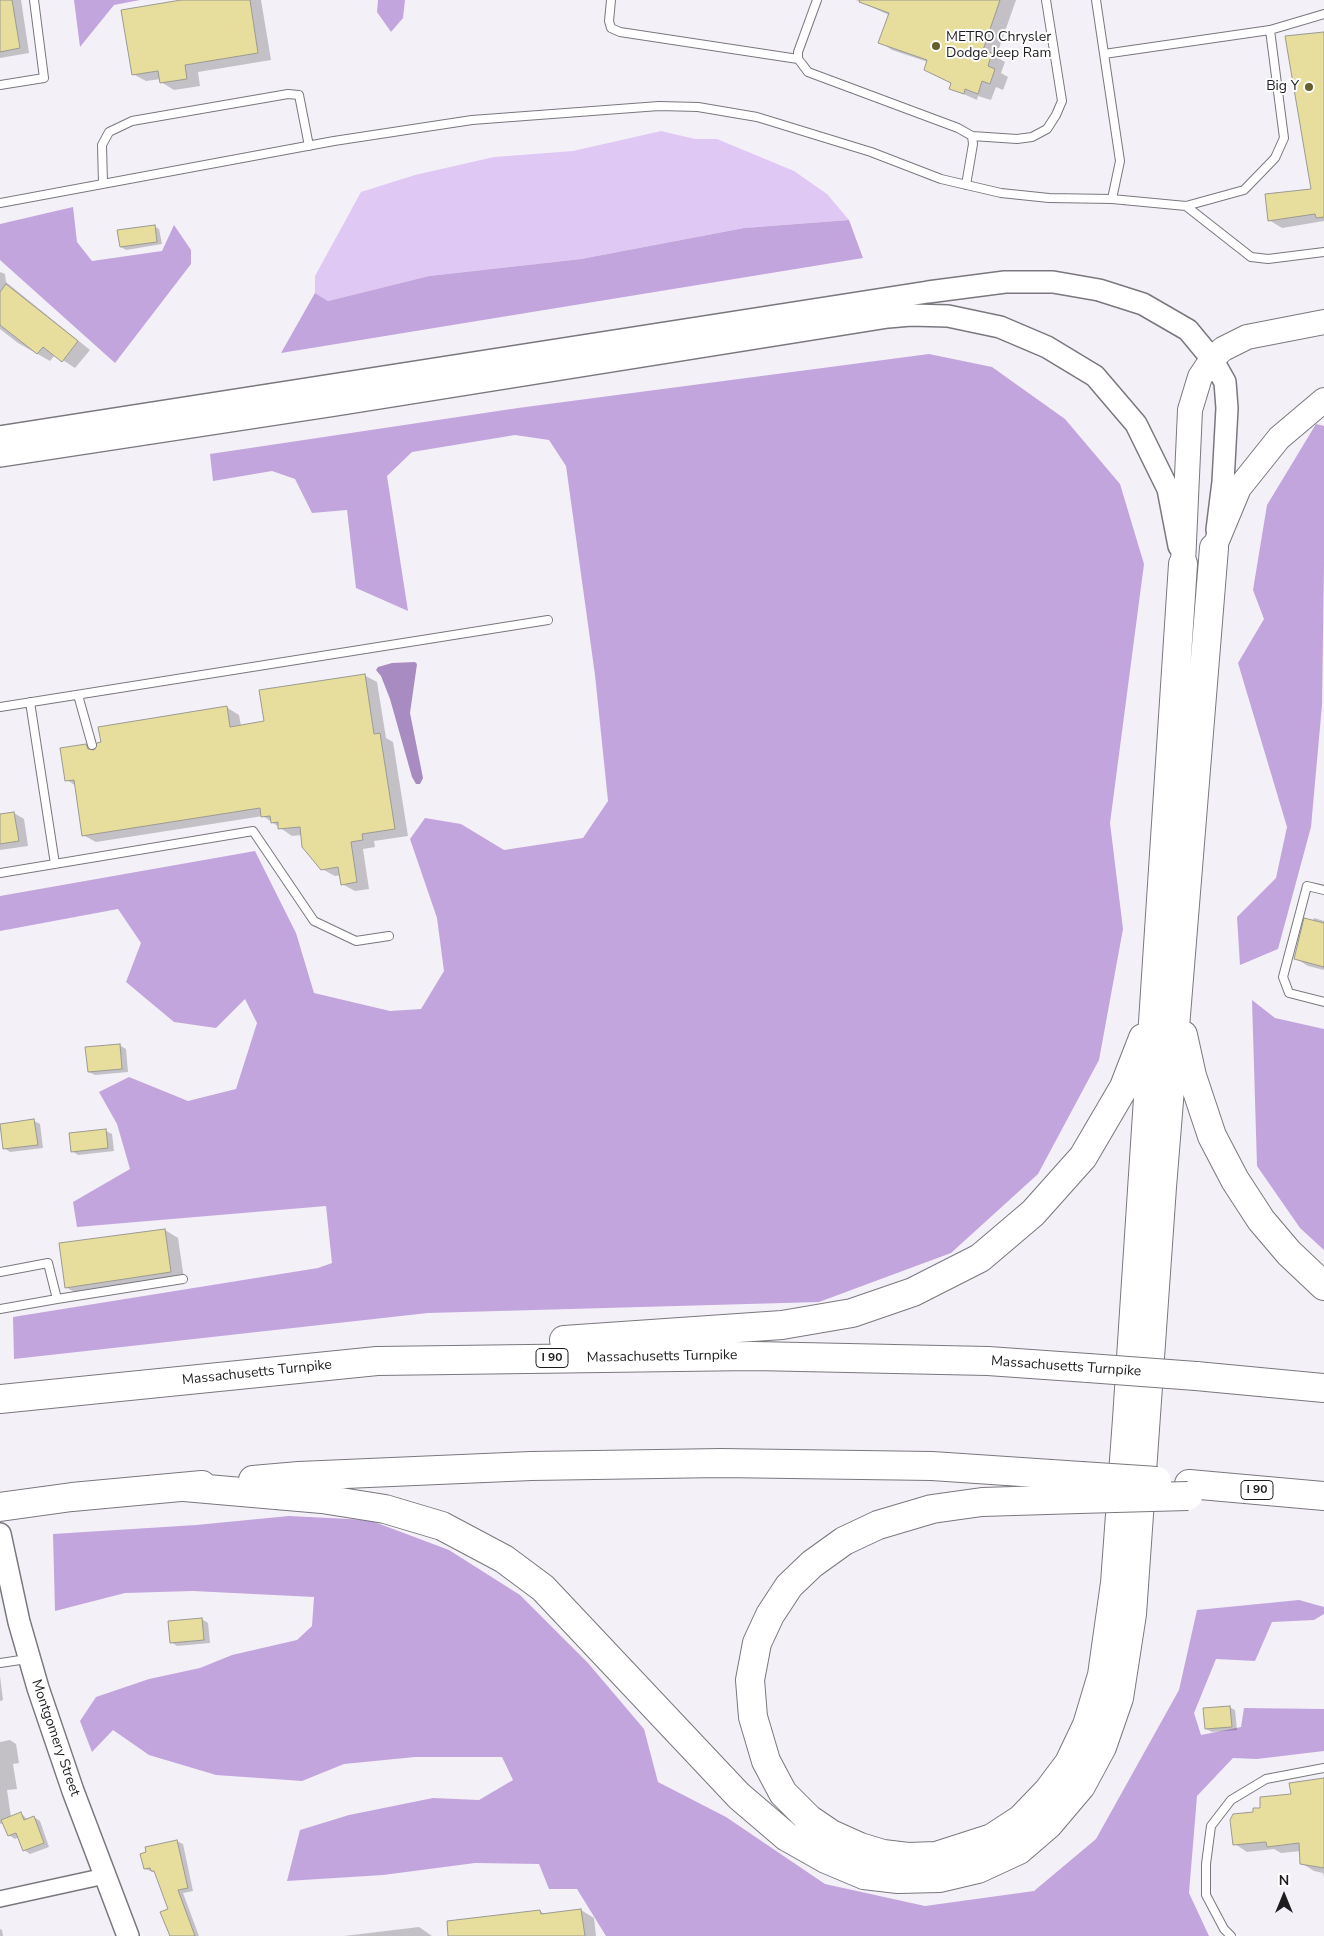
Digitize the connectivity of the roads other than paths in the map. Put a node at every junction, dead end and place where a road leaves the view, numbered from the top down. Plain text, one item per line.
1 (34, 0) edge
2 (611, 0) edge
3 (817, 0) edge
4 (1046, 0) edge
5 (1096, 0) edge
6 (1324, 14) edge
7 (1270, 30) junction
8 (1104, 54) junction
9 (798, 59) junction
10 (0, 85) edge
11 (972, 136) junction
12 (309, 146) junction
13 (103, 184) junction
14 (966, 185) junction
15 (1112, 199) junction
16 (0, 203) edge
17 (1186, 206) junction
18 (1324, 252) edge
19 (1324, 322) edge
20 (1212, 359) junction
21 (1324, 400) edge
22 (0, 437) edge
23 (0, 456) edge
24 (1214, 548) junction
25 (1183, 564) junction
26 (548, 620) dead end
27 (78, 695) junction
28 (30, 702) junction
29 (0, 707) edge
30 (92, 745) dead end
31 (55, 864) junction
32 (0, 873) edge
33 (1324, 890) edge
34 (389, 936) dead end
35 (1324, 1002) edge
36 (1165, 1010) junction
37 (0, 1272) edge
38 (183, 1279) dead end
39 (1324, 1286) edge
40 (57, 1299) junction
41 (0, 1309) edge
42 (377, 1361) junction
43 (1324, 1388) edge
44 (9, 1398) edge
45 (184, 1487) junction
46 (1080, 1488) junction
47 (1312, 1495) edge
48 (0, 1507) edge
49 (0, 1534) edge
50 (29, 1659) junction
51 (0, 1663) edge
52 (1324, 1768) edge
53 (105, 1876) junction
54 (0, 1899) edge
55 (128, 1936) edge
56 (1231, 1936) edge

1 - 10 lane
2 - 9 lane
3 - 9 lane
4 - 11 lane
5 - 8 lane
6 - 7 lane
7 - 8 lane
7 - 17 lane
8 - 15 lane
9 - 11 lane
11 - 14 lane
12 - 13 lane
12 - 13 lane
12 - 14 lane
13 - 16 lane
14 - 15 lane
15 - 17 lane
17 - 18 lane
19 - 20 main road
20 - 22 main road
20 - 24 main road
20 - 25 main road
21 - 24 main road
23 - 25 main road
24 - 36 highway
25 - 36 highway
26 - 27 lane
27 - 28 lane
27 - 30 lane
28 - 29 lane
28 - 31 lane
31 - 32 lane
31 - 34 lane
33 - 35 lane
36 - 39 highway
36 - 42 highway
36 - 45 highway
36 - 46 highway
37 - 40 lane
38 - 40 lane
40 - 41 lane
42 - 43 highway, Massachusetts Turnpike / I 90, bridge
42 - 44 highway, Massachusetts Turnpike / I 90
45 - 46 highway
45 - 48 highway
46 - 47 highway, bridge
49 - 50 main road, Montgomery Street
50 - 51 lane
50 - 53 main road, Montgomery Street
52 - 56 lane
53 - 54 street
53 - 55 main road, Montgomery Street

